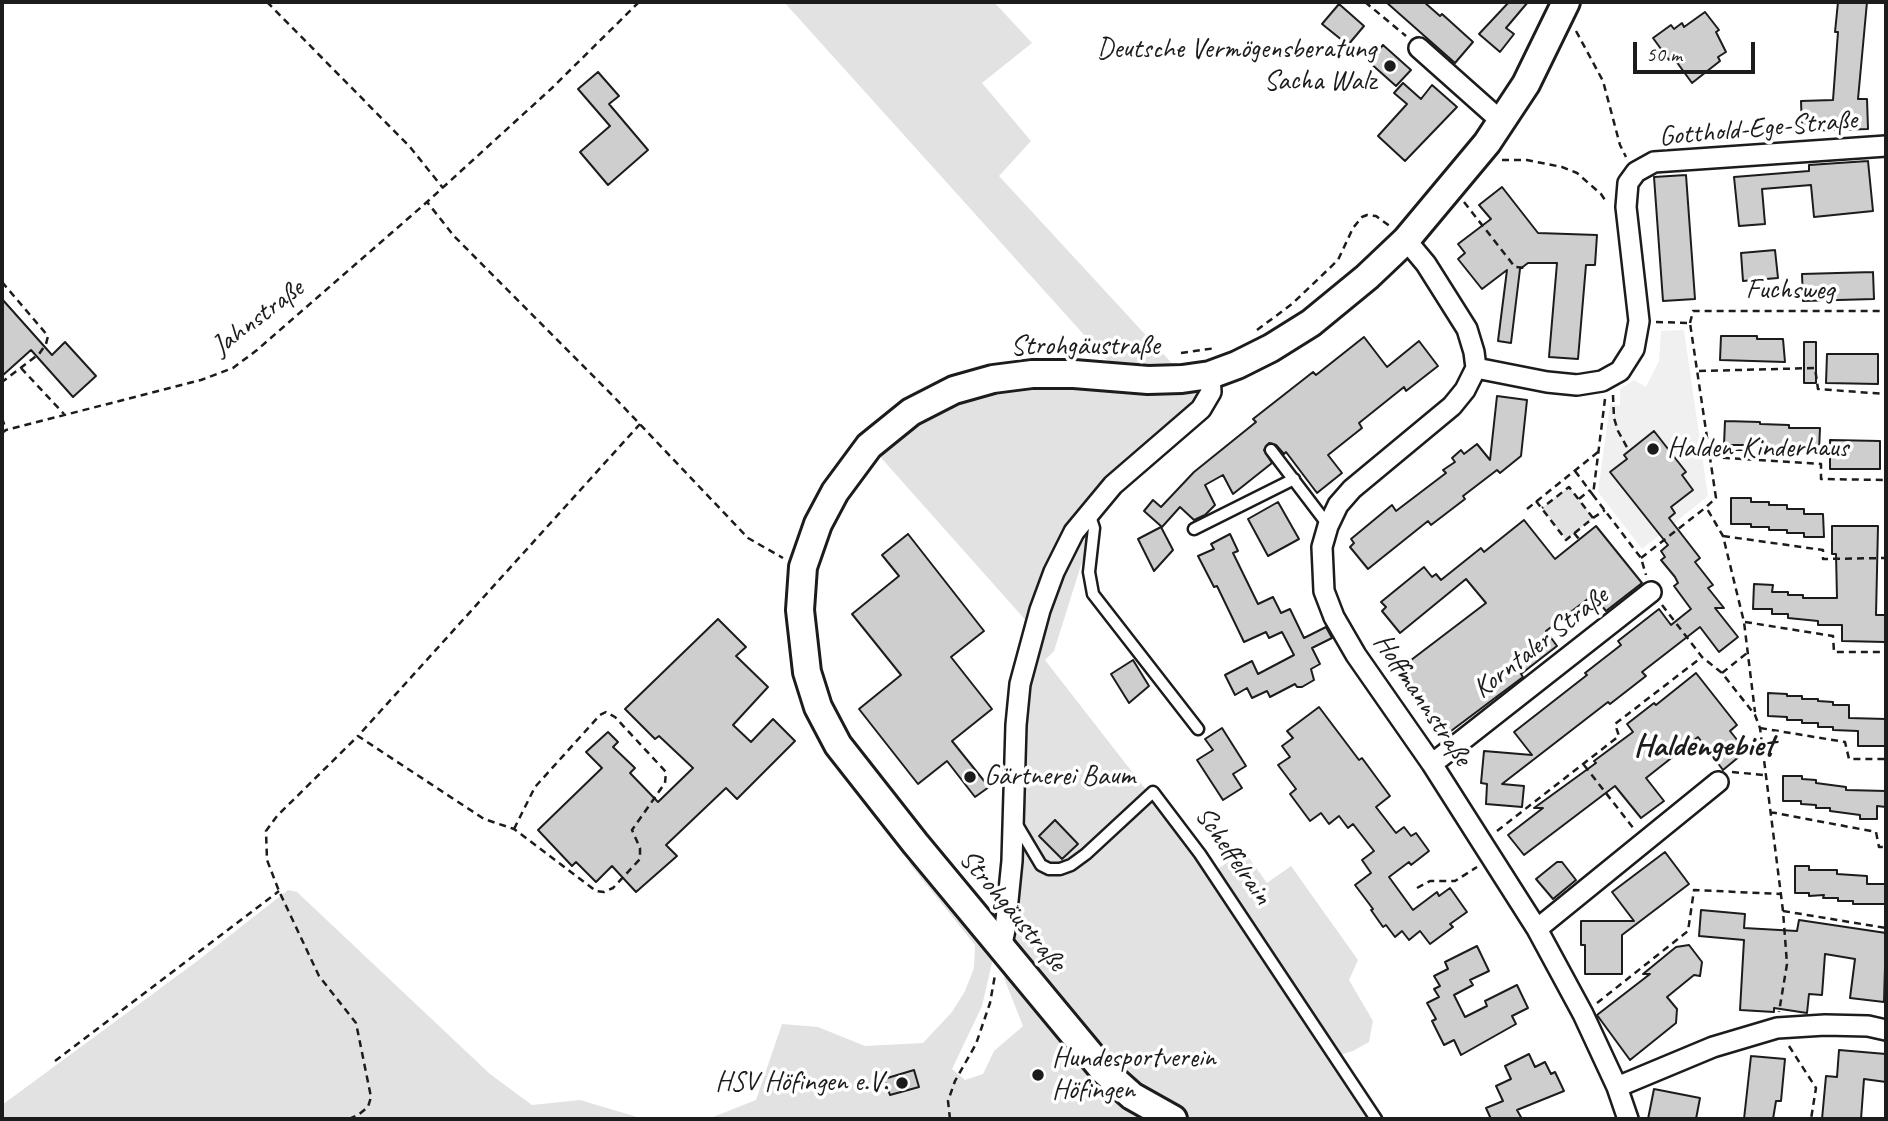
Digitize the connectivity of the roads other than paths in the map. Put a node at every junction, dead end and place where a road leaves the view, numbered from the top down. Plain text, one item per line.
1 (1563, 9) edge
2 (1419, 47) road end
3 (1501, 121) junction
4 (1886, 146) edge
5 (1406, 240) junction
6 (1476, 368) junction
7 (1210, 375) junction
8 (1270, 450) dead end
9 (1294, 479) junction
10 (1089, 513) junction
11 (1328, 526) junction
12 (1194, 529) dead end
13 (1651, 592) road end
14 (1198, 729) dead end
15 (1432, 764) junction
16 (1718, 782) road end
17 (1012, 817) junction
18 (1537, 929) junction
19 (1001, 948) junction
20 (1886, 1030) edge
21 (1617, 1087) junction
22 (1173, 1119) edge
23 (1376, 1119) edge
24 (1628, 1119) edge

1 - 3 main road, Strohgäustraße
2 - 3 street
3 - 5 main road, Strohgäustraße
4 - 6 street, Gotthold-Ege-Straße
5 - 6 street
5 - 7 main road, Strohgäustraße
6 - 11 street, Hoffmannstraße
7 - 10 street
7 - 19 main road, Strohgäustraße
8 - 9 lane
9 - 11 lane
9 - 12 lane
10 - 14 lane
10 - 17 street
11 - 15 street, Hoffmannstraße
13 - 15 street, Korntaler Straße
15 - 18 street, Hoffmannstraße
16 - 18 street
17 - 19 street
17 - 23 lane, Scheffelrain
18 - 21 street, Hoffmannstraße
19 - 22 main road, Strohgäustraße
20 - 21 street
21 - 24 street, Hoffmannstraße

